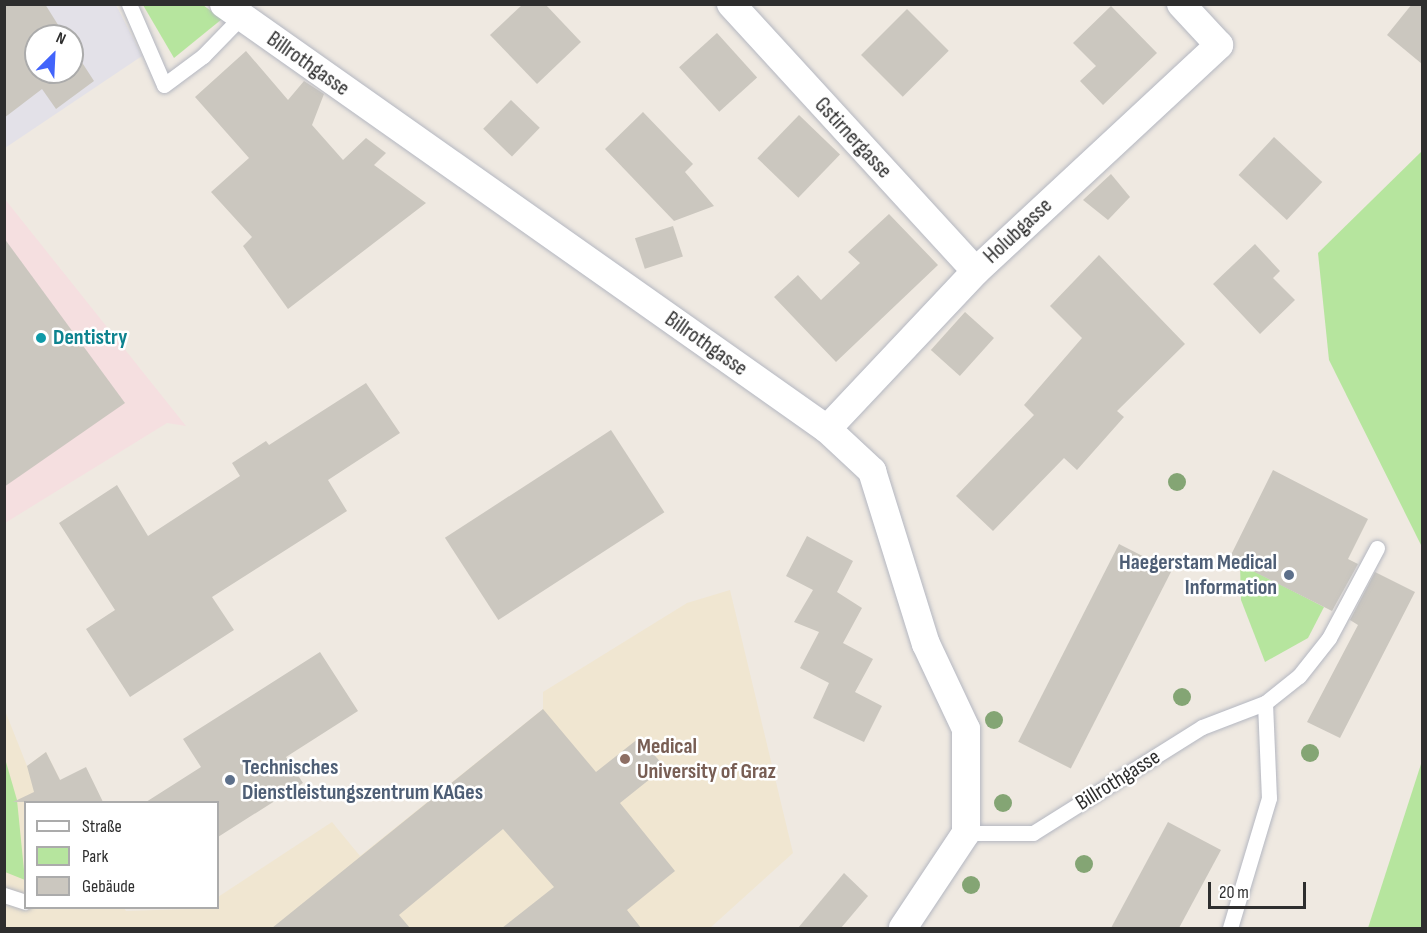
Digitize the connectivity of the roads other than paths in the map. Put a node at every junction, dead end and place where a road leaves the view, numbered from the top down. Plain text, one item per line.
1 (129, 4) edge
2 (731, 4) edge
3 (1181, 4) edge
4 (232, 11) edge
5 (976, 271) junction
6 (827, 429) junction
7 (1377, 548) dead end
8 (1265, 703) junction
9 (966, 833) junction
10 (4, 895) edge
11 (24, 902) edge
12 (903, 928) edge
13 (1230, 928) edge

1 - 4 lane
2 - 5 street, Gstirnergasse
3 - 5 street, Holubgasse
4 - 6 street, Billrothgasse
5 - 6 street, Holubgasse
6 - 9 street, Billrothgasse
7 - 8 lane, Billrothgasse
8 - 9 lane, Billrothgasse
8 - 13 lane
9 - 12 street
10 - 11 lane

